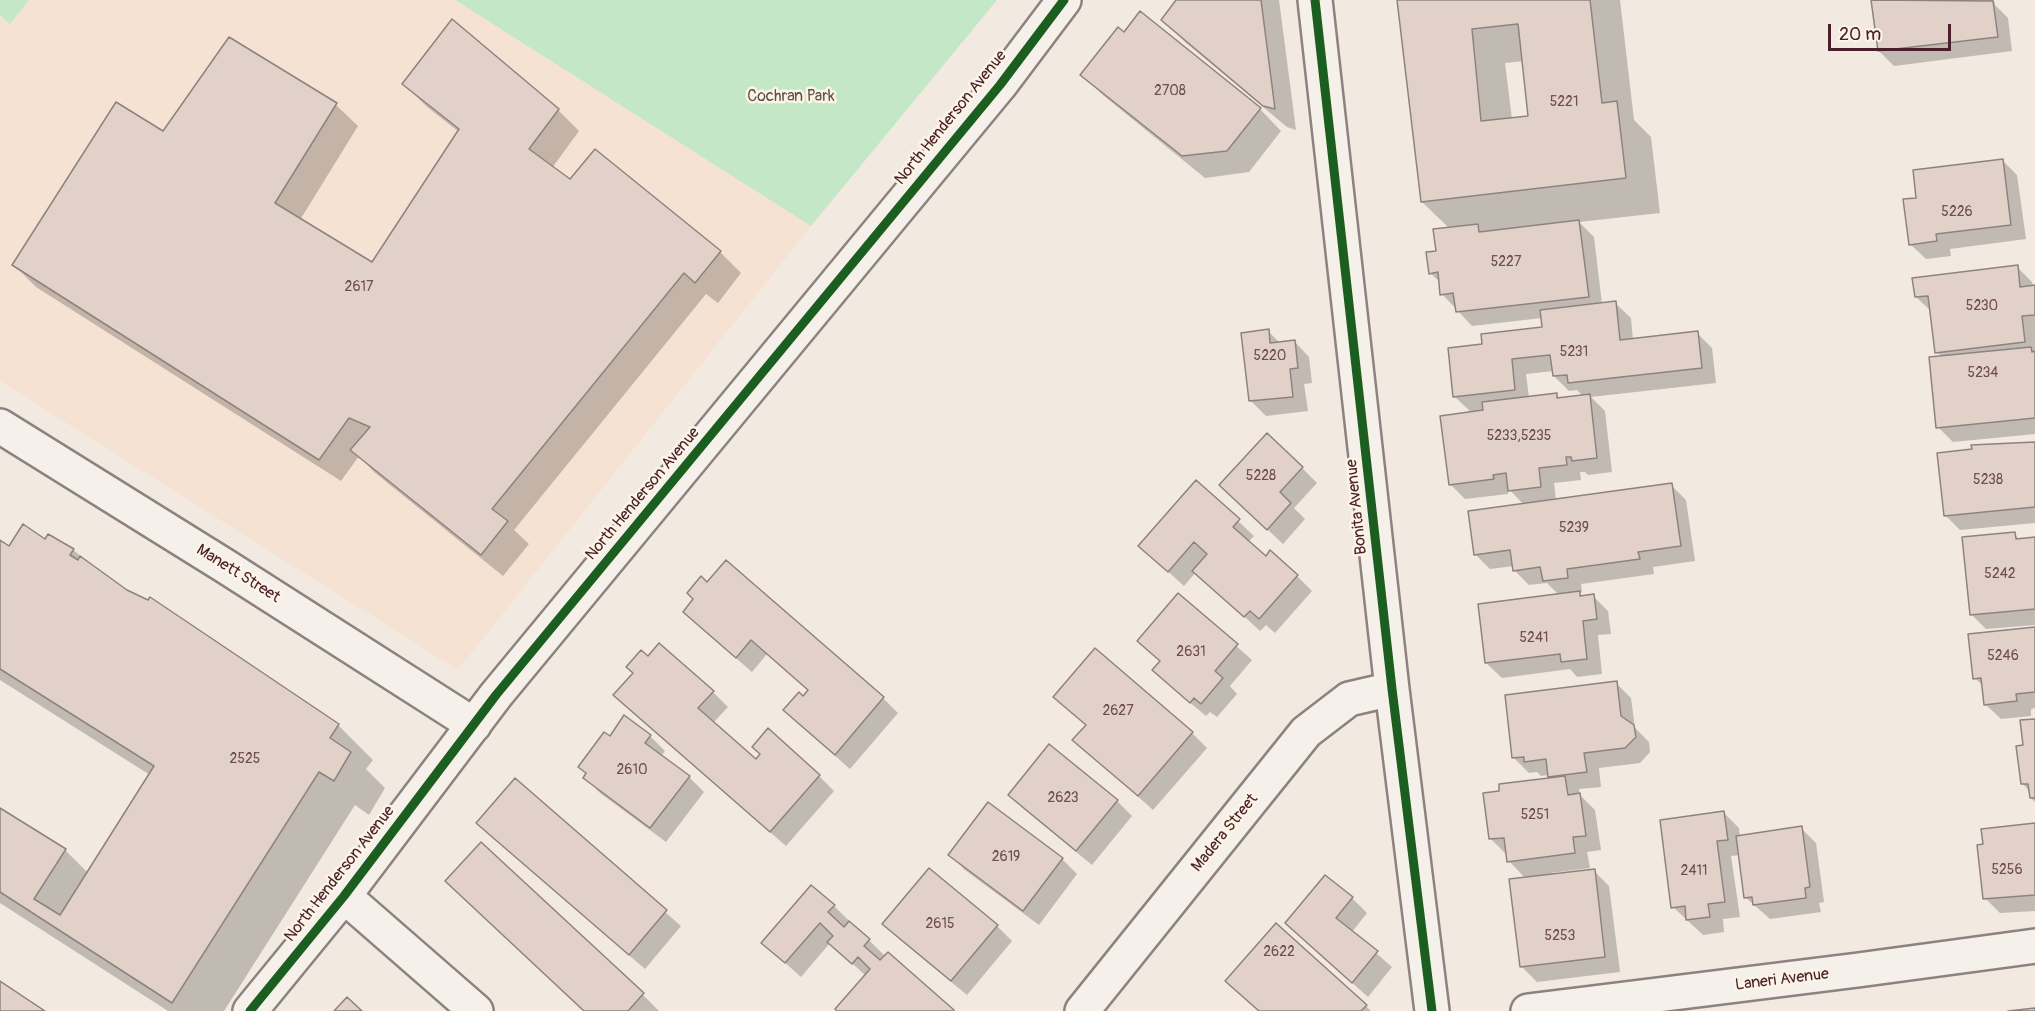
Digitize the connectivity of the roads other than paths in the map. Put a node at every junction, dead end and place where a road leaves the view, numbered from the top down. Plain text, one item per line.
1 (1064, 0) edge
2 (1315, 0) edge
3 (0, 426) edge
4 (1392, 689) junction
5 (474, 724) junction
6 (344, 896) junction
7 (2035, 946) edge
8 (250, 1011) edge
9 (476, 1011) edge
10 (1082, 1011) edge
11 (1432, 1011) edge
12 (1528, 1011) edge

1 - 5 street, North Henderson Avenue
2 - 4 street, Bonita Avenue
3 - 5 street, Manett Street
4 - 10 street, Madera Street
4 - 11 street, Bonita Avenue
5 - 6 street, North Henderson Avenue
6 - 8 street, North Henderson Avenue
6 - 9 street
7 - 12 street, Laneri Avenue

